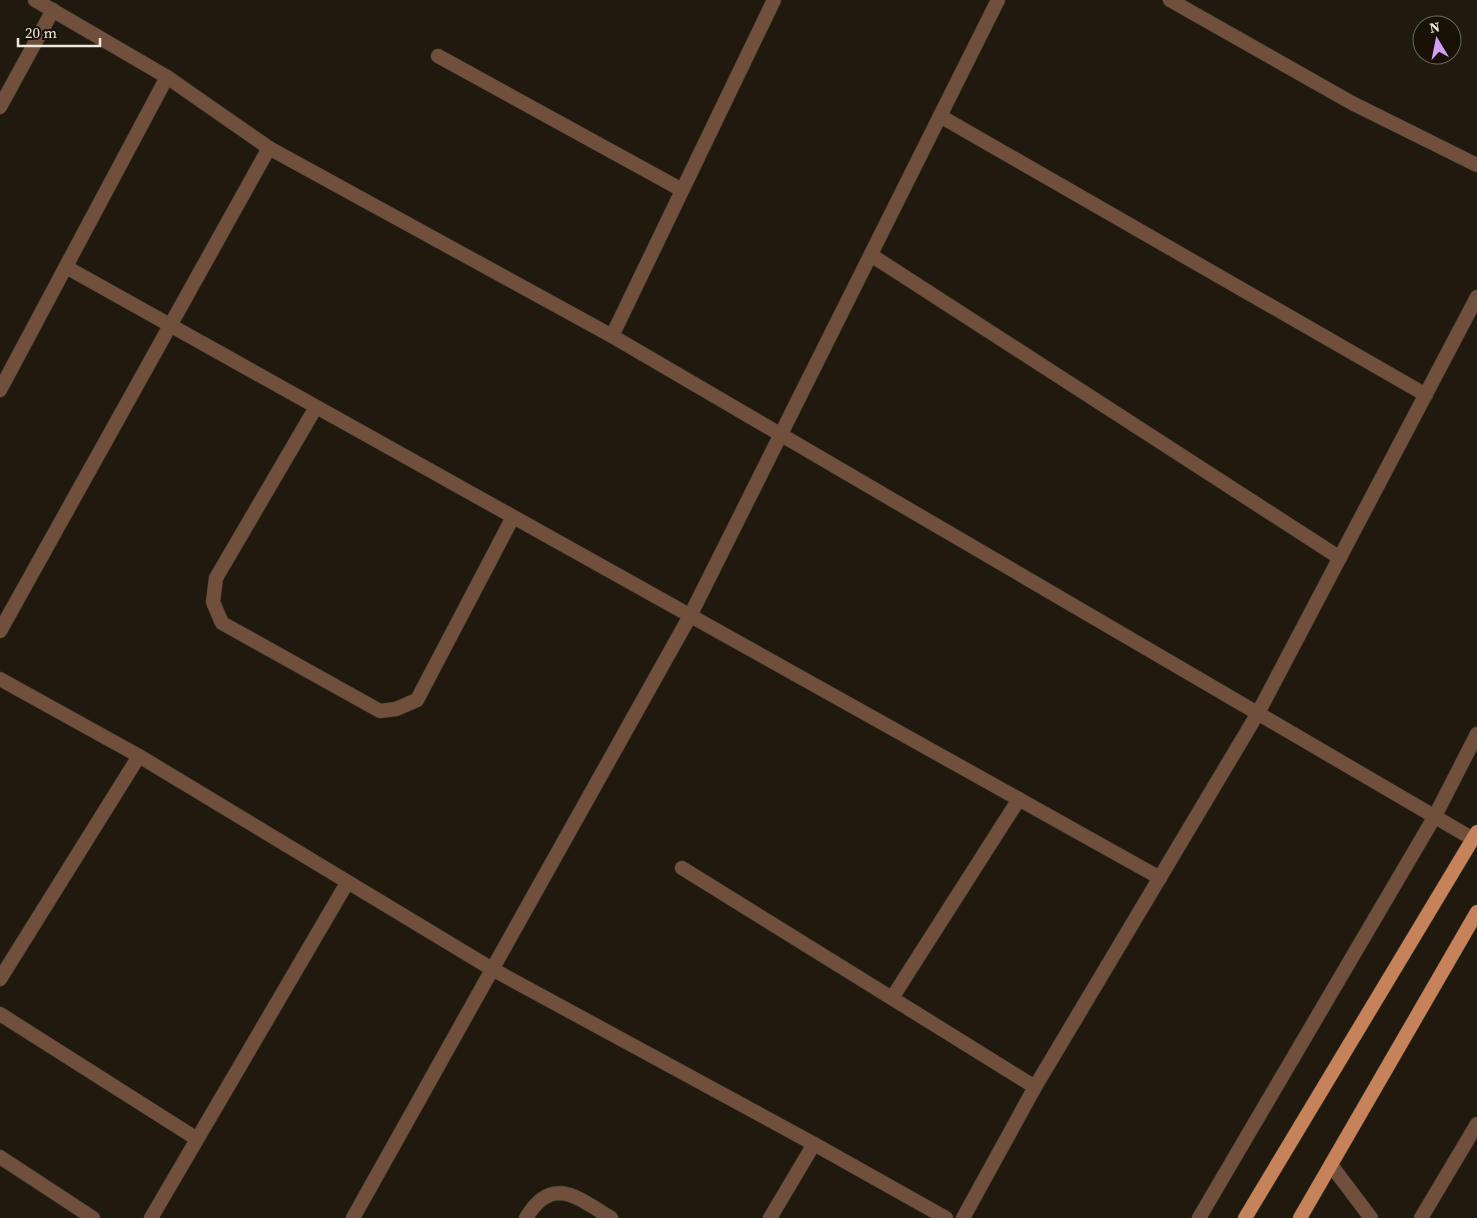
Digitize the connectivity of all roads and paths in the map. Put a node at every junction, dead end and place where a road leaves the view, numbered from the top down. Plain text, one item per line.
1 (36, 0) edge
2 (774, 0) edge
3 (997, 0) edge
4 (1170, 0) edge
5 (53, 10) junction
6 (438, 56) dead end
7 (167, 77) junction
8 (0, 107) edge
9 (940, 116) junction
10 (269, 148) junction
11 (1477, 165) edge
12 (682, 190) junction
13 (871, 255) junction
14 (66, 267) junction
15 (1477, 297) edge
16 (170, 326) junction
17 (612, 336) junction
18 (3, 375) edge
19 (0, 390) edge
20 (1426, 395) junction
21 (316, 407) junction
22 (781, 434) junction
23 (513, 517) junction
24 (1340, 558) junction
25 (690, 616) junction
26 (0, 631) edge
27 (0, 679) edge
28 (1258, 713) junction
29 (1477, 734) edge
30 (139, 756) junction
31 (1019, 800) junction
32 (1435, 816) junction
33 (1475, 835) edge
34 (682, 868) dead end
35 (1160, 878) junction
36 (347, 883) junction
37 (1477, 912) edge
38 (492, 969) junction
39 (0, 979) edge
40 (892, 998) junction
41 (0, 1014) edge
42 (1035, 1087) junction
43 (1477, 1124) edge
44 (197, 1140) junction
45 (814, 1144) junction
46 (0, 1157) edge
47 (1331, 1165) junction
48 (93, 1218) edge
49 (151, 1218) edge
50 (353, 1218) edge
51 (526, 1218) edge
52 (611, 1218) edge
53 (770, 1218) edge
54 (946, 1218) edge
55 (963, 1218) edge
56 (1199, 1218) edge
57 (1245, 1218) edge
58 (1300, 1218) edge
59 (1371, 1218) edge
60 (1421, 1218) edge

1 - 5 street
2 - 12 street
3 - 9 street
4 - 11 street
5 - 7 street
5 - 8 street
6 - 12 street
7 - 10 street
7 - 14 street
9 - 13 street
9 - 20 street
10 - 16 street
10 - 17 street
12 - 17 street
13 - 22 street
13 - 24 street
14 - 16 street
14 - 18 street
15 - 20 street
16 - 21 street
16 - 26 street
17 - 22 street
18 - 19 street
20 - 24 street
21 - 23 street
21 - 23 street
22 - 25 street
22 - 28 street
23 - 25 street
24 - 28 street
25 - 31 street
25 - 38 street
27 - 30 street
28 - 32 street
28 - 35 street
29 - 32 street
30 - 36 street
30 - 39 street
31 - 35 street
31 - 40 street
32 - 33 street
32 - 56 street
33 - 57 main road
34 - 40 street
35 - 42 street
36 - 38 street
36 - 44 street
37 - 47 main road
38 - 45 street
38 - 50 street
40 - 42 street
41 - 44 street
42 - 55 street
43 - 60 street
44 - 49 street
45 - 53 street
45 - 54 street
46 - 48 street
47 - 58 main road
47 - 59 street
51 - 52 street

